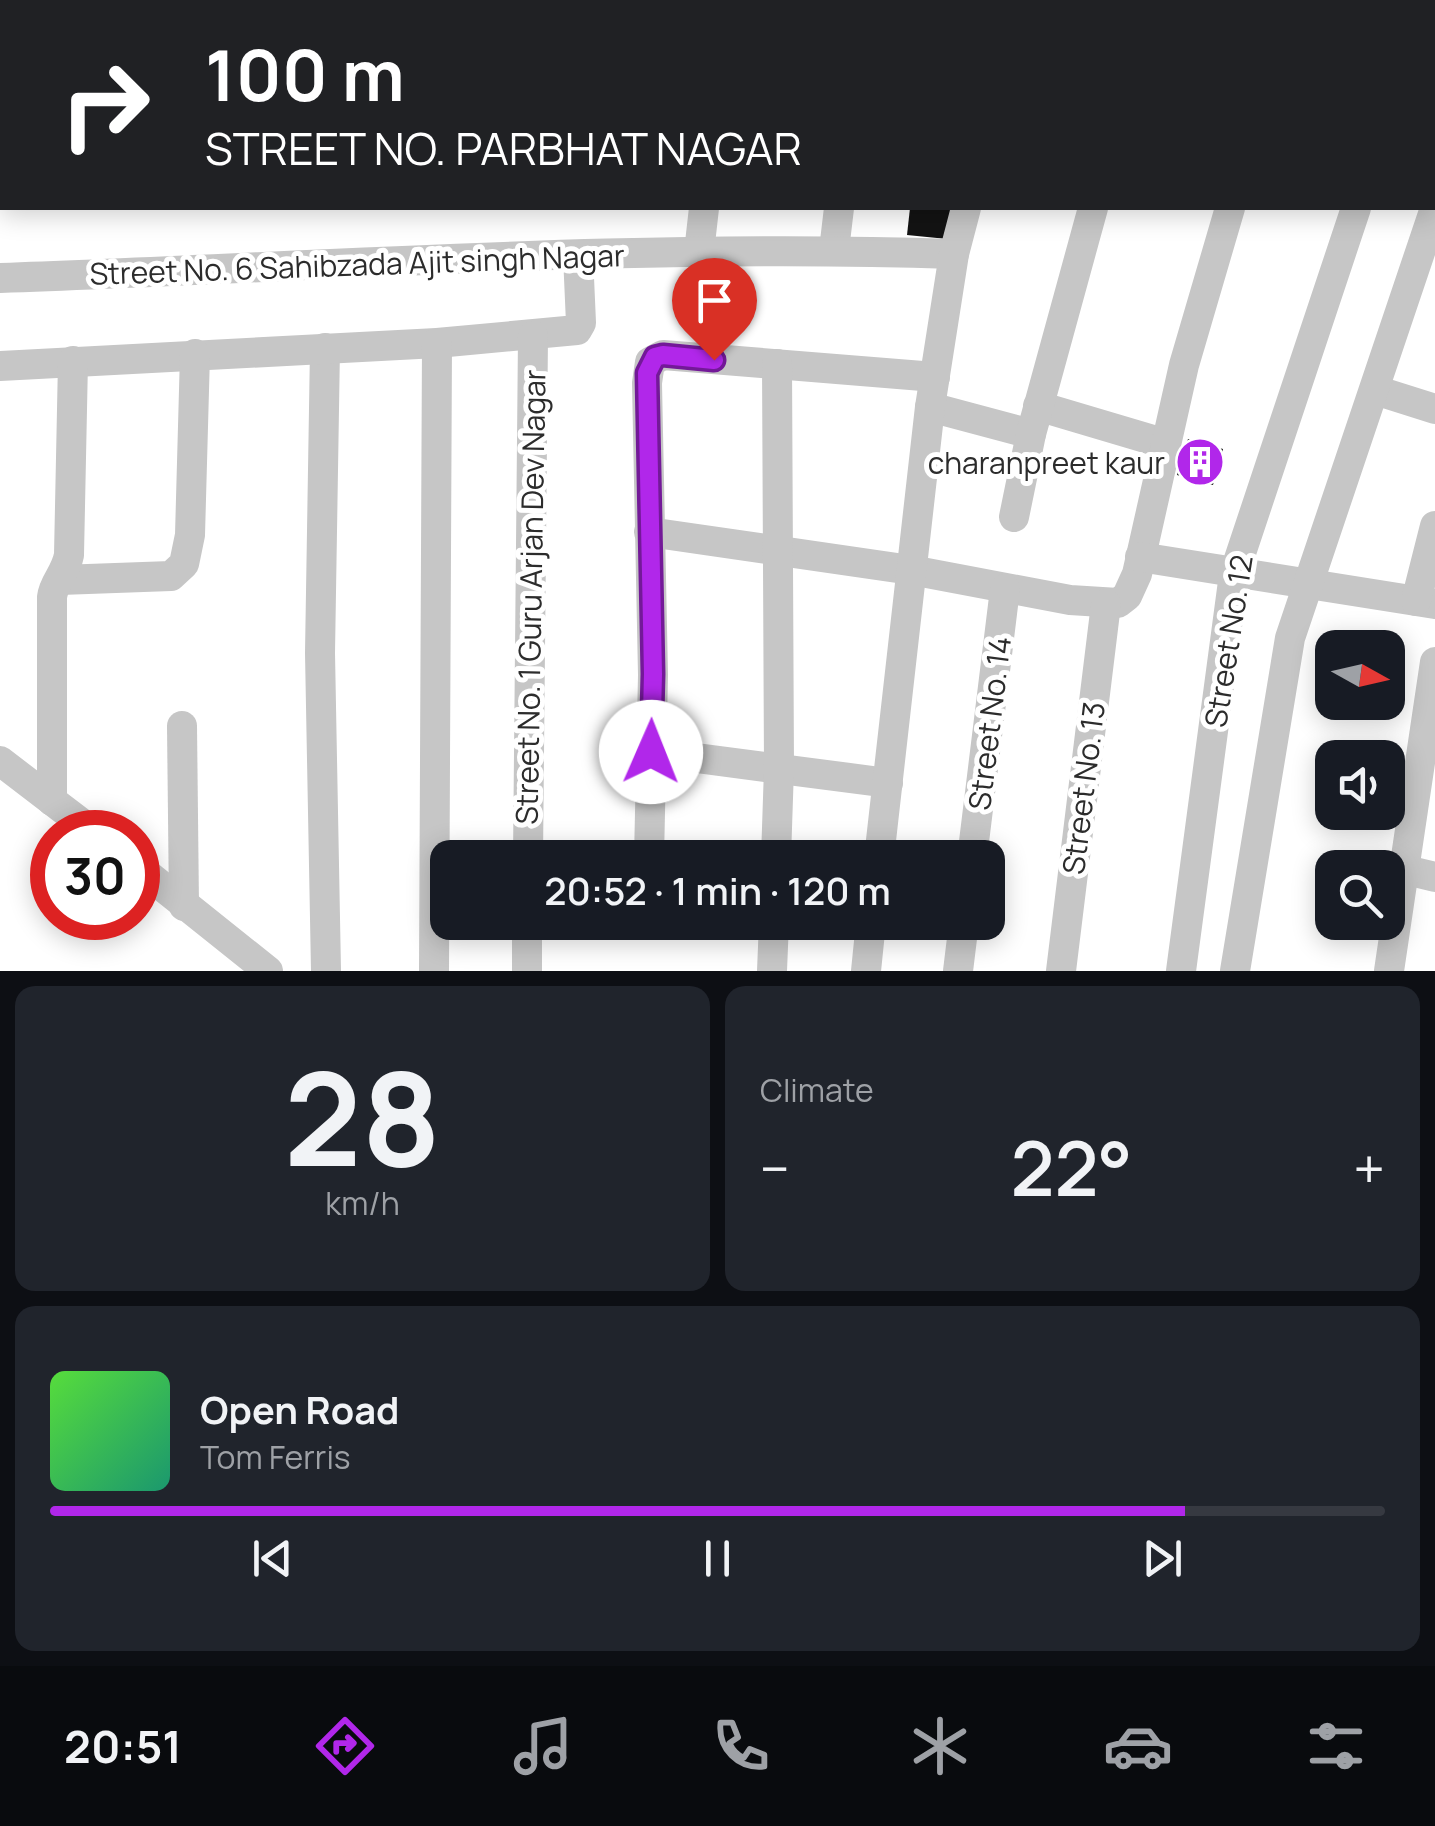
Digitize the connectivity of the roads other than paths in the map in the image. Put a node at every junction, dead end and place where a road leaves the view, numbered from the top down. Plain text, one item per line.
1 (704, 210) edge
2 (839, 210) edge
3 (965, 210) edge
4 (1092, 210) edge
5 (1229, 210) edge
6 (1355, 210) edge
7 (1434, 210) edge
8 (834, 250) junction
9 (699, 252) junction
10 (954, 254) junction
11 (578, 255) junction
12 (0, 278) edge
13 (532, 336) junction
14 (437, 343) junction
15 (325, 348) junction
16 (195, 354) junction
17 (74, 361) junction
18 (777, 364) junction
19 (0, 366) edge
20 (1375, 390) junction
21 (932, 392) junction
22 (1435, 409) edge
23 (1035, 420) junction
24 (1166, 444) junction
25 (1014, 517) dead end
26 (1435, 526) edge
27 (649, 532) junction
28 (779, 552) junction
29 (1140, 557) junction
30 (911, 570) junction
31 (1234, 574) junction
32 (60, 580) junction
33 (1306, 584) junction
34 (1006, 588) junction
35 (1425, 602) edge
36 (1106, 604) junction
37 (1435, 662) edge
38 (182, 726) dead end
39 (651, 752) junction
40 (0, 762) edge
41 (779, 768) junction
42 (888, 783) junction
43 (52, 801) junction
44 (64, 810) edge
45 (528, 840) edge
46 (649, 840) edge
47 (777, 840) edge
48 (881, 840) edge
49 (974, 840) edge
50 (1405, 850) edge
51 (1405, 870) edge
52 (1435, 877) edge
53 (160, 886) edge
54 (184, 906) junction
55 (527, 940) edge
56 (773, 940) edge
57 (869, 940) edge
58 (962, 940) edge
59 (1393, 940) edge
60 (268, 971) edge
61 (326, 971) edge
62 (434, 971) edge
63 (527, 971) edge
64 (772, 971) edge
65 (866, 971) edge
66 (958, 971) edge
67 (1061, 971) edge
68 (1181, 971) edge
69 (1235, 971) edge
70 (1389, 971) edge

1 - 9 street
2 - 8 street
3 - 10 street
4 - 23 street
5 - 24 street
6 - 31 street, Street No. 12
7 - 20 street
8 - 9 street, Street No. 6 Sahibzada Ajit singh Nagar
8 - 10 street, Street No. 6 Sahibzada Ajit singh Nagar
9 - 11 street, Street No. 6 Sahibzada Ajit singh Nagar
10 - 21 street
11 - 12 street, Street No. 6 Sahibzada Ajit singh Nagar
11 - 13 street
13 - 14 street
13 - 45 street, Street No. 1 Guru Arjan Dev Nagar
14 - 15 street
14 - 62 street
15 - 16 street
15 - 61 street
16 - 17 street
16 - 32 street
17 - 19 street
17 - 32 street
18 - 21 street
18 - 27 street
18 - 28 street
20 - 22 street
20 - 33 street
21 - 23 street
21 - 30 street
23 - 24 street
23 - 25 street
24 - 29 street
26 - 35 street
27 - 28 street
27 - 39 street
28 - 30 street
28 - 41 street
29 - 31 street
29 - 36 street
30 - 34 street
30 - 42 street
31 - 33 street
31 - 68 street, Street No. 12
32 - 43 street
33 - 35 street
33 - 69 street
34 - 36 street
34 - 49 street, Street No. 14
36 - 67 street, Street No. 13
37 - 50 street
38 - 54 street
39 - 41 street
39 - 46 street
40 - 43 street
41 - 42 street
41 - 47 street
42 - 48 street
43 - 44 street
51 - 52 street
53 - 54 street
54 - 60 street
55 - 63 street
56 - 64 street
57 - 65 street
58 - 66 street
59 - 70 street

